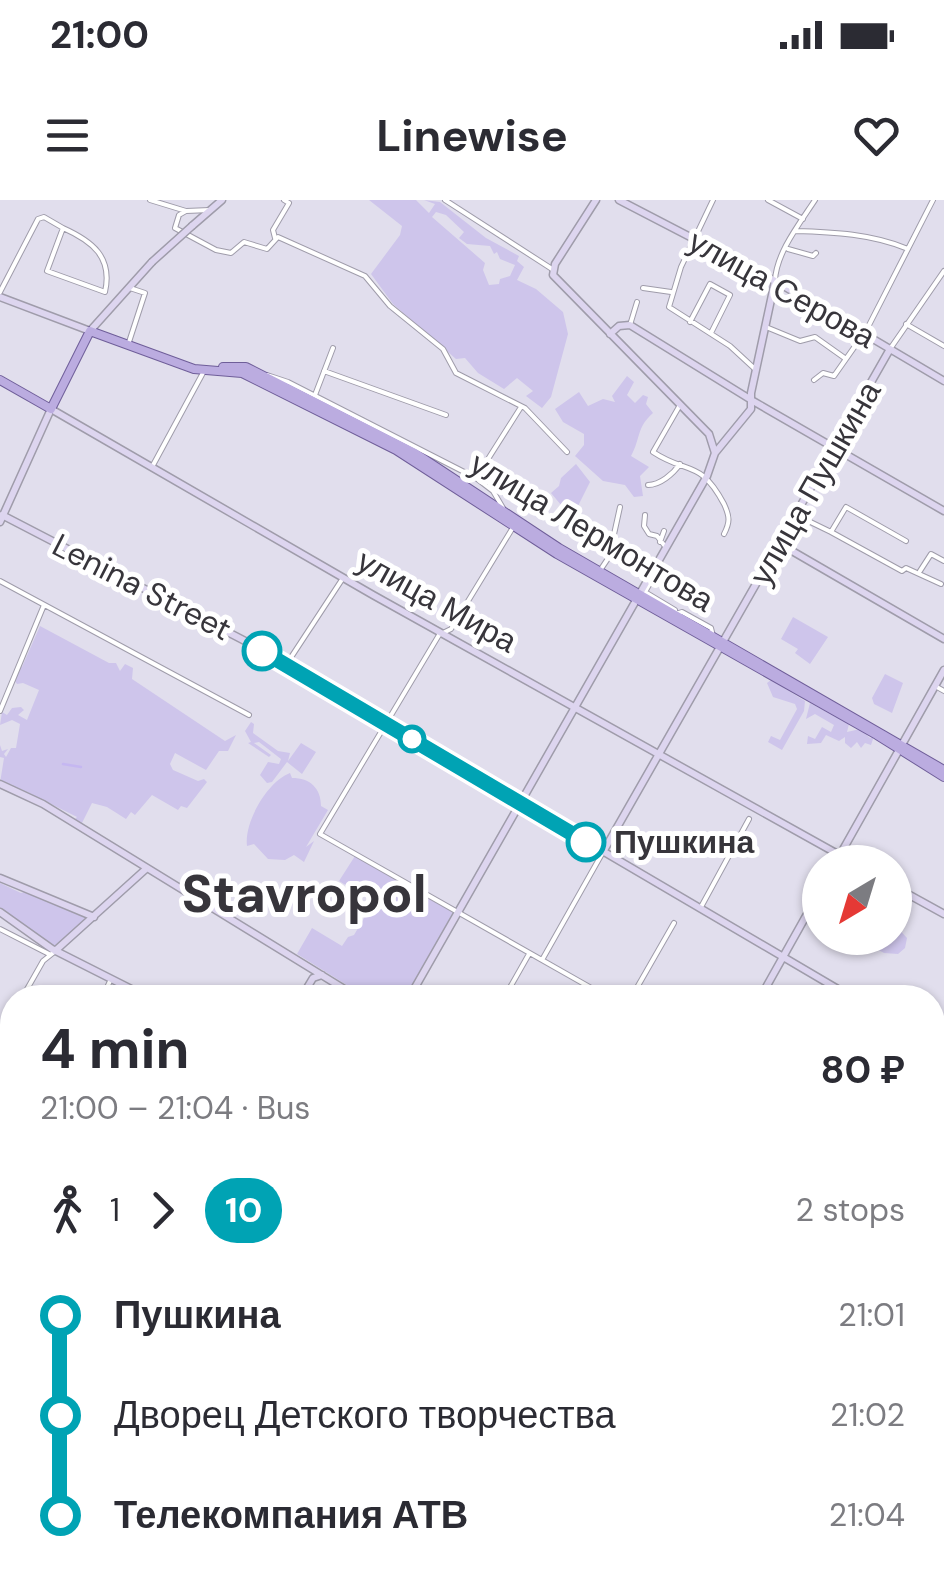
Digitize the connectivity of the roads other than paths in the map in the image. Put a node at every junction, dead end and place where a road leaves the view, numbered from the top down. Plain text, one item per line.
1 (150, 200) edge
2 (222, 200) edge
3 (284, 200) edge
4 (445, 200) edge
5 (596, 200) edge
6 (618, 200) edge
7 (713, 200) edge
8 (768, 200) edge
9 (815, 200) edge
10 (934, 200) edge
11 (944, 203) edge
12 (210, 210) junction
13 (186, 211) junction
14 (803, 219) junction
15 (62, 228) junction
16 (796, 232) junction
17 (275, 238) junction
18 (696, 239) junction
19 (786, 248) junction
20 (908, 249) junction
21 (816, 253) dead end
22 (552, 269) junction
23 (943, 275) edge
24 (775, 281) junction
25 (128, 286) junction
26 (643, 288) dead end
27 (671, 292) junction
28 (1, 297) edge
29 (637, 302) dead end
30 (631, 321) junction
31 (690, 322) junction
32 (906, 324) junction
33 (764, 326) junction
34 (90, 330) junction
35 (864, 333) junction
36 (610, 334) junction
37 (711, 334) junction
38 (128, 345) junction
39 (944, 346) edge
40 (333, 348) dead end
41 (890, 349) junction
42 (846, 358) junction
43 (244, 370) junction
44 (204, 371) junction
45 (324, 371) junction
46 (756, 371) junction
47 (265, 377) junction
48 (0, 380) edge
49 (814, 380) dead end
50 (944, 381) edge
51 (314, 395) junction
52 (752, 401) junction
53 (681, 404) junction
54 (521, 407) junction
55 (52, 409) junction
56 (446, 415) dead end
57 (834, 448) junction
58 (567, 452) dead end
59 (714, 455) junction
60 (680, 464) junction
61 (152, 467) junction
62 (707, 476) junction
63 (476, 478) junction
64 (648, 486) dead end
65 (620, 507) dead end
66 (944, 511) edge
67 (505, 512) junction
68 (645, 515) dead end
69 (796, 515) junction
70 (1, 517) edge
71 (516, 523) junction
72 (664, 531) dead end
73 (831, 532) junction
74 (724, 534) dead end
75 (906, 541) dead end
76 (664, 544) junction
77 (783, 546) junction
78 (944, 561) edge
79 (658, 563) junction
80 (600, 572) junction
81 (919, 573) junction
82 (343, 578) junction
83 (0, 581) edge
84 (942, 584) dead end
85 (639, 598) junction
86 (44, 604) junction
87 (676, 614) junction
88 (443, 633) junction
89 (944, 639) edge
90 (722, 645) junction
91 (286, 665) junction
92 (944, 670) edge
93 (935, 686) junction
94 (944, 691) edge
95 (577, 708) junction
96 (0, 711) edge
97 (249, 715) dead end
98 (386, 724) junction
99 (901, 746) junction
100 (659, 755) junction
101 (944, 770) edge
102 (944, 777) edge
103 (0, 784) edge
104 (521, 804) junction
105 (749, 819) dead end
106 (814, 845) edge
107 (846, 845) edge
108 (603, 852) junction
109 (146, 868) junction
110 (0, 878) edge
111 (912, 896) edge
112 (700, 908) junction
113 (0, 912) edge
114 (458, 912) junction
115 (944, 914) edge
116 (94, 917) junction
117 (674, 923) dead end
118 (802, 923) edge
119 (0, 928) edge
120 (53, 952) junction
121 (530, 952) junction
122 (783, 956) junction
123 (542, 960) junction
124 (302, 962) junction
125 (322, 974) junction
126 (112, 979) junction
127 (309, 982) junction
128 (29, 985) edge
129 (109, 985) edge
130 (124, 985) edge
131 (308, 985) edge
132 (339, 985) edge
133 (416, 985) edge
134 (511, 985) edge
135 (585, 985) edge
136 (638, 985) edge
137 (767, 985) edge
138 (831, 985) edge

1 - 13 street
2 - 12 main road
3 - 17 street
4 - 22 street
5 - 22 main road
6 - 18 main road, улица Серова
7 - 18 street
8 - 14 street
9 - 14 street
10 - 11 street
10 - 20 street
12 - 13 street
12 - 25 main road, bridge
13 - 17 street
14 - 16 street
15 - 15 street
15 - 28 street
16 - 19 street
16 - 20 street
17 - 54 street
18 - 24 main road, улица Серова
18 - 27 street
19 - 21 street
19 - 24 street
20 - 35 street
22 - 36 main road
23 - 32 street, улица Пушкина
24 - 33 main road
24 - 35 main road, улица Серова
25 - 34 main road
25 - 38 street
26 - 27 street
27 - 31 street
28 - 34 main road
29 - 30 street
30 - 36 main road
30 - 52 main road
31 - 37 street
31 - 37 street
32 - 39 street
32 - 41 street, улица Пушкина
33 - 42 street
33 - 46 main road
34 - 38 main road
34 - 55 main road
35 - 41 main road, улица Серова
35 - 42 street
36 - 53 main road
37 - 46 street
38 - 44 main road
40 - 45 street
41 - 50 main road, улица Серова
41 - 57 main road, улица Пушкина
42 - 49 street
43 - 44 main road
43 - 47 main road, улица Лермонтова
43 - 71 main road, улица Лермонтова
44 - 61 street
45 - 51 street
45 - 56 street
46 - 52 main road
47 - 51 street
47 - 67 main road, улица Лермонтова
48 - 55 main road, улица Мира
51 - 63 street
52 - 57 main road
52 - 59 main road
53 - 59 main road
53 - 60 street
54 - 58 street
54 - 63 street
55 - 61 main road, улица Мира
55 - 70 main road
57 - 66 main road
57 - 69 main road, улица Пушкина
59 - 62 main road
60 - 62 street
60 - 64 street
61 - 82 main road, улица Мира
62 - 74 street
62 - 76 main road
63 - 67 street
65 - 80 street
67 - 71 main road, улица Лермонтова
68 - 76 street
69 - 73 street
69 - 77 main road, улица Пушкина
70 - 91 main road, Lenina Street
71 - 80 main road, улица Лермонтова
71 - 85 main road, улица Лермонтова
71 - 88 street
72 - 76 street
73 - 75 street
73 - 81 street
76 - 79 main road
77 - 89 main road
77 - 90 main road, улица Пушкина
78 - 81 street
79 - 85 main road
79 - 87 street
80 - 85 main road, улица Лермонтова
81 - 84 street
82 - 88 main road, улица Мира
82 - 91 street
83 - 86 street
85 - 87 main road, улица Лермонтова
85 - 90 main road, улица Лермонтова
85 - 95 main road
86 - 96 street
86 - 97 street
87 - 90 main road, улица Лермонтова
88 - 95 main road, улица Мира
88 - 98 street
90 - 99 main road, улица Лермонтова
90 - 100 main road, улица Пушкина
91 - 98 main road, Lenina Street
92 - 93 main road
93 - 94 street
93 - 99 main road
95 - 100 main road, улица Мира
95 - 104 main road
98 - 104 main road, Lenina Street
98 - 114 street
99 - 101 main road, улица Лермонтова
99 - 102 main road, улица Лермонтова
99 - 107 main road
100 - 106 main road, улица Мира
100 - 108 main road, улица Пушкина
103 - 109 main road
104 - 108 main road, Lenina Street
104 - 114 main road
105 - 112 street
108 - 112 main road, Lenina Street
108 - 123 street, улица Пушкина
109 - 116 main road
109 - 124 main road
110 - 116 main road
111 - 115 main road
112 - 122 main road, Lenina Street
113 - 120 main road
114 - 121 street
114 - 133 main road
116 - 120 main road
117 - 136 street
118 - 122 main road
119 - 120 street
120 - 126 main road
120 - 128 street
121 - 123 street
121 - 134 street
122 - 137 main road
122 - 138 main road, Lenina Street
123 - 135 street
124 - 125 main road
124 - 127 main road
125 - 127 main road
125 - 132 main road
126 - 129 street
126 - 130 main road
127 - 131 main road

